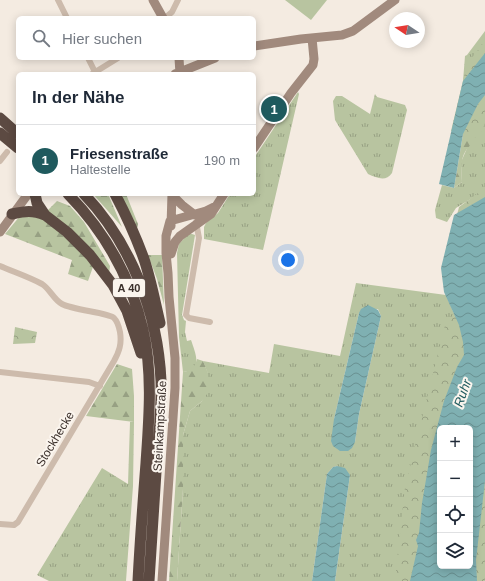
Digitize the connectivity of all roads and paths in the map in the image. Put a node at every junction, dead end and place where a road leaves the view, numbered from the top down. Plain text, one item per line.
1 (58, 0) edge
2 (153, 0) edge
3 (178, 0) edge
4 (395, 0) edge
5 (66, 16) edge
6 (163, 16) edge
7 (167, 16) edge
8 (312, 38) junction
9 (256, 46) edge
10 (89, 60) edge
11 (115, 60) edge
12 (179, 60) edge
13 (210, 60) edge
14 (94, 72) edge
15 (96, 72) edge
16 (178, 72) edge
17 (180, 72) edge
18 (0, 118) edge
19 (16, 132) edge
20 (0, 133) edge
21 (256, 145) edge
22 (16, 146) edge
23 (7, 152) dead end
24 (0, 161) edge
25 (26, 196) edge
26 (35, 196) edge
27 (70, 196) edge
28 (86, 196) edge
29 (116, 196) edge
30 (172, 196) edge
31 (174, 196) edge
32 (223, 196) edge
33 (12, 214) junction
34 (45, 215) junction
35 (196, 219) junction
36 (170, 221) junction
37 (0, 232) edge
38 (171, 254) junction
39 (0, 266) edge
40 (168, 273) junction
41 (210, 322) dead end
42 (0, 372) edge
43 (161, 381) junction
44 (100, 386) junction
45 (149, 398) junction
46 (0, 524) edge
47 (138, 581) edge
48 (149, 581) edge
49 (162, 581) edge

1 - 5 street
2 - 6 main road
3 - 7 street
4 - 8 main road
8 - 9 main road
8 - 21 main road
10 - 14 street
11 - 15 street
12 - 16 main road
13 - 17 main road
18 - 19 highway
20 - 22 highway
23 - 24 street
25 - 33 main road
26 - 34 highway
27 - 45 highway, A 40
28 - 43 highway, A 40
29 - 43 highway
30 - 36 main road, Steinkampstraße
31 - 35 main road
32 - 35 main road
33 - 34 highway
33 - 37 main road
34 - 45 highway
35 - 36 main road
35 - 38 main road
35 - 41 street
36 - 38 main road, Steinkampstraße
36 - 40 main road, Steinkampstraße
38 - 40 main road, Steinkampstraße
39 - 44 street, Stockhecke
40 - 49 main road, Steinkampstraße
42 - 44 street
43 - 48 highway, A 40
44 - 46 street, Stockhecke
45 - 47 highway, A 40

